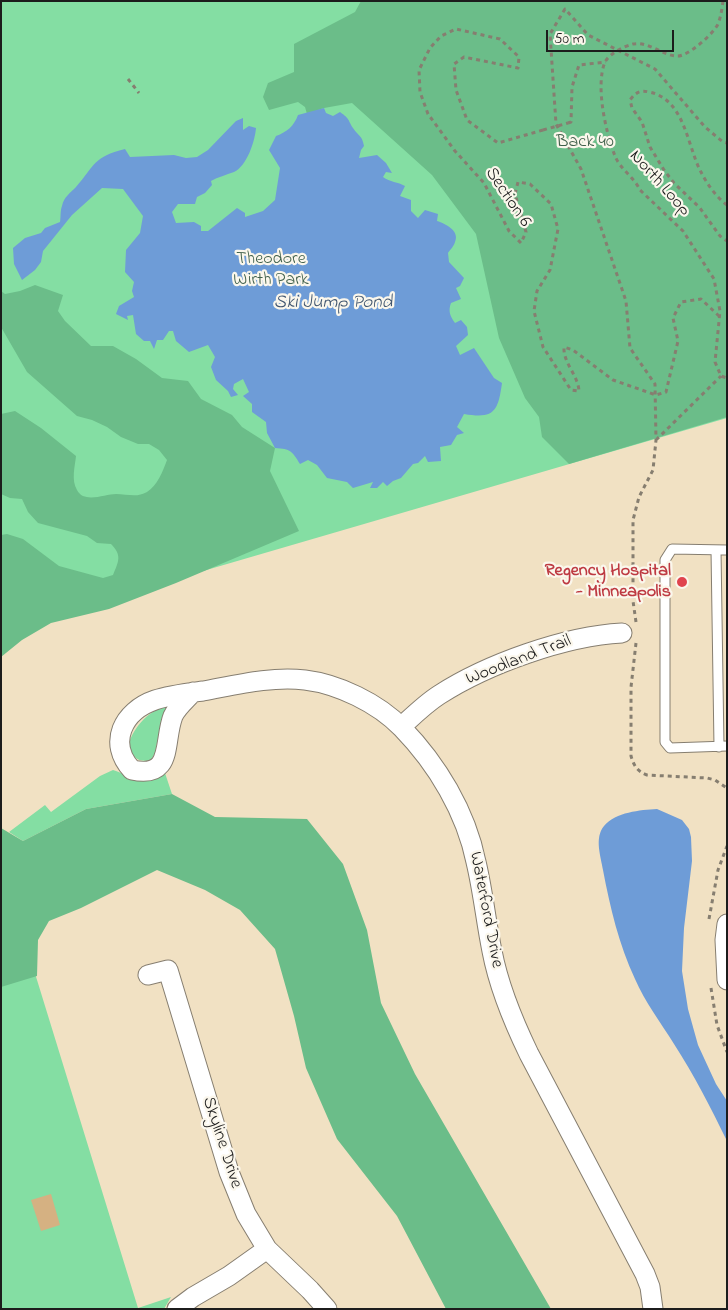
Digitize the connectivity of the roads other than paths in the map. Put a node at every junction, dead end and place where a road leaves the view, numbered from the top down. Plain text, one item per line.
1 (716, 550) junction
2 (727, 550) edge
3 (629, 627) road end
4 (193, 692) junction
5 (401, 727) junction
6 (723, 746) edge
7 (727, 924) edge
8 (148, 975) dead end
9 (727, 980) edge
10 (267, 1249) junction
11 (651, 1306) edge
12 (177, 1309) edge
13 (327, 1309) edge

1 - 2 lane
1 - 6 lane
1 - 6 lane
3 - 5 street, Woodland Trail
4 - 4 street, Waterford Drive
4 - 5 street, Waterford Drive
5 - 11 street, Waterford Drive
7 - 9 street
8 - 10 street, Skyline Drive
10 - 12 street
10 - 13 street, Skyline Drive

